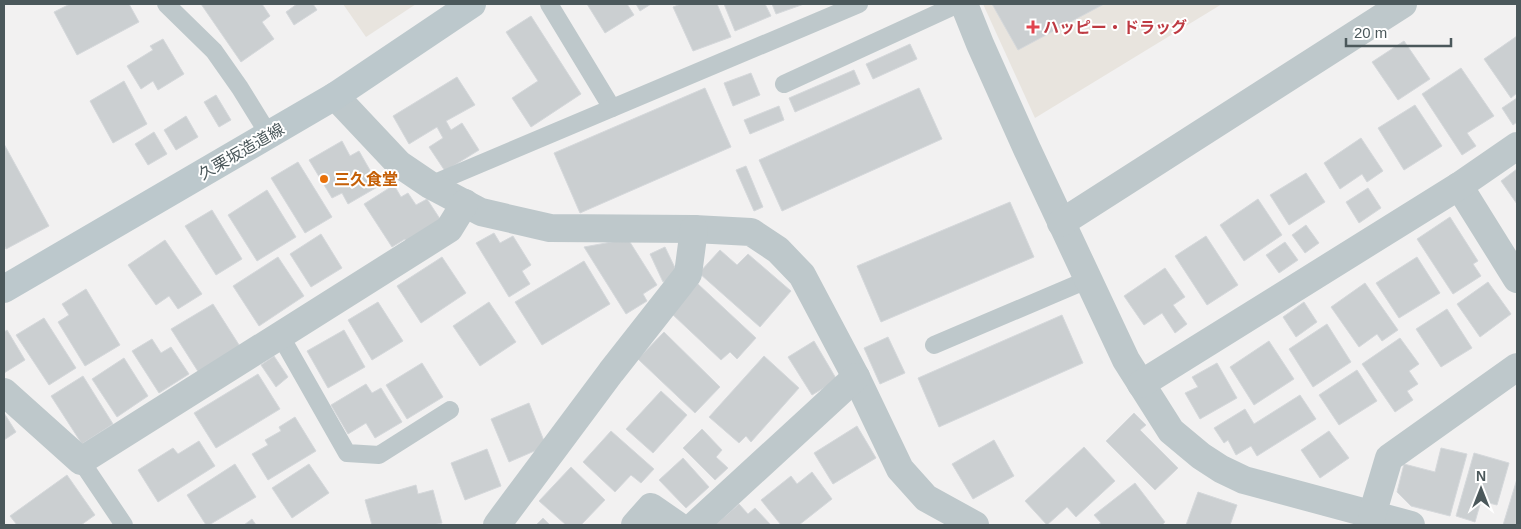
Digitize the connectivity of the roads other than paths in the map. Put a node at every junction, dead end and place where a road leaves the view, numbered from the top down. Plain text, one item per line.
1 (166, 4) edge
2 (472, 4) edge
3 (549, 4) edge
4 (859, 4) edge
5 (958, 4) edge
6 (964, 4) edge
7 (1402, 4) edge
8 (784, 84) dead end
9 (335, 96) junction
10 (612, 108) junction
11 (269, 135) junction
12 (1517, 146) edge
13 (430, 185) junction
14 (1459, 186) junction
15 (465, 203) junction
16 (1061, 223) junction
17 (694, 229) junction
18 (1517, 279) edge
19 (1088, 280) junction
20 (4, 289) edge
21 (280, 336) junction
22 (934, 345) dead end
23 (1517, 367) edge
24 (856, 377) junction
25 (1141, 384) junction
26 (4, 392) edge
27 (450, 410) dead end
28 (81, 461) junction
29 (1372, 515) junction
30 (124, 525) edge
31 (497, 525) edge
32 (635, 525) edge
33 (677, 525) edge
34 (695, 525) edge
35 (975, 525) edge
36 (1411, 525) edge

1 - 11 lane
2 - 9 main road, 久栗坂造道線
3 - 10 lane
4 - 10 lane
5 - 8 lane
6 - 16 street
7 - 16 street
9 - 11 main road, 久栗坂造道線
9 - 13 street
10 - 13 lane
11 - 20 main road, 久栗坂造道線
12 - 14 street
13 - 15 street
14 - 18 street
14 - 25 street
15 - 17 street
15 - 21 street
16 - 19 street
17 - 24 street
17 - 31 street
19 - 22 lane
19 - 25 street
21 - 27 lane
21 - 28 street
23 - 29 street
24 - 34 street
24 - 35 street
25 - 29 street
26 - 28 street
28 - 30 lane
29 - 36 street
32 - 33 street

